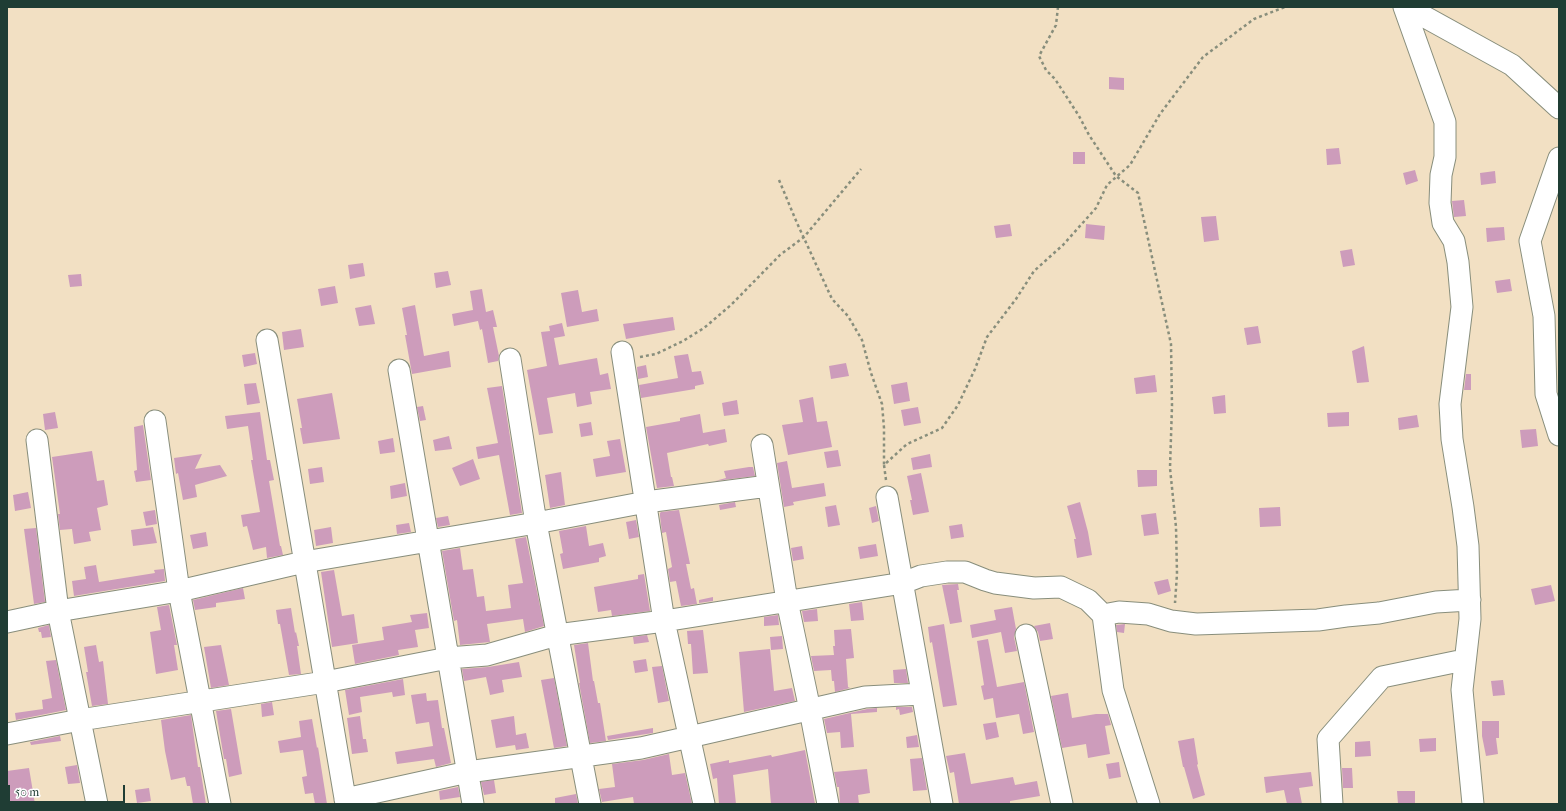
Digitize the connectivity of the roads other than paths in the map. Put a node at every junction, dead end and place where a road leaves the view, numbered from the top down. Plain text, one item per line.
1 (1404, 7) edge
2 (1407, 7) edge
3 (1559, 108) edge
4 (1559, 158) edge
5 (267, 340) dead end
6 (622, 352) road end
7 (510, 359) dead end
8 (399, 370) dead end
9 (155, 421) dead end
10 (1559, 436) edge
11 (37, 440) dead end
12 (762, 446) dead end
13 (768, 486) junction
14 (887, 497) road end
15 (646, 502) junction
16 (536, 523) junction
17 (429, 541) junction
18 (304, 562) junction
19 (903, 583) junction
20 (179, 591) junction
21 (1470, 600) junction
22 (787, 602) junction
23 (58, 611) junction
24 (1103, 615) junction
25 (664, 621) junction
26 (7, 622) edge
27 (557, 635) junction
28 (1026, 635) dead end
29 (448, 658) junction
30 (1464, 660) junction
31 (325, 682) junction
32 (922, 694) junction
33 (200, 701) junction
34 (810, 710) junction
35 (80, 720) junction
36 (7, 734) edge
37 (690, 737) junction
38 (581, 757) junction
39 (468, 772) junction
40 (345, 801) edge
41 (97, 804) edge
42 (220, 804) edge
43 (473, 804) edge
44 (590, 804) edge
45 (704, 804) edge
46 (828, 804) edge
47 (942, 804) edge
48 (1062, 804) edge
49 (1149, 804) edge
50 (1332, 804) edge
51 (1473, 804) edge

1 - 21 street
2 - 3 street
4 - 10 street
5 - 18 street
6 - 15 street
7 - 16 street
8 - 17 street
9 - 20 street
11 - 23 street
12 - 13 street
13 - 15 street
13 - 22 street
14 - 19 street
15 - 16 street
15 - 25 street
16 - 17 street
16 - 27 street
17 - 18 street
17 - 29 street
18 - 20 street
18 - 31 street
19 - 22 street
19 - 24 street
19 - 32 street
20 - 23 street
20 - 33 street
21 - 24 street
21 - 30 street
22 - 25 street
22 - 34 street
23 - 26 street
23 - 35 street
24 - 49 street
25 - 27 street
25 - 37 street
27 - 29 street
27 - 38 street
28 - 48 street
29 - 31 street
29 - 39 street
30 - 50 street
30 - 51 street
31 - 33 street
31 - 40 street
32 - 34 street
32 - 47 street
33 - 35 street
33 - 42 street
34 - 37 street
34 - 46 street
35 - 36 street
35 - 41 street
37 - 38 street
37 - 45 street
38 - 39 street
38 - 44 street
39 - 40 street
39 - 43 street

